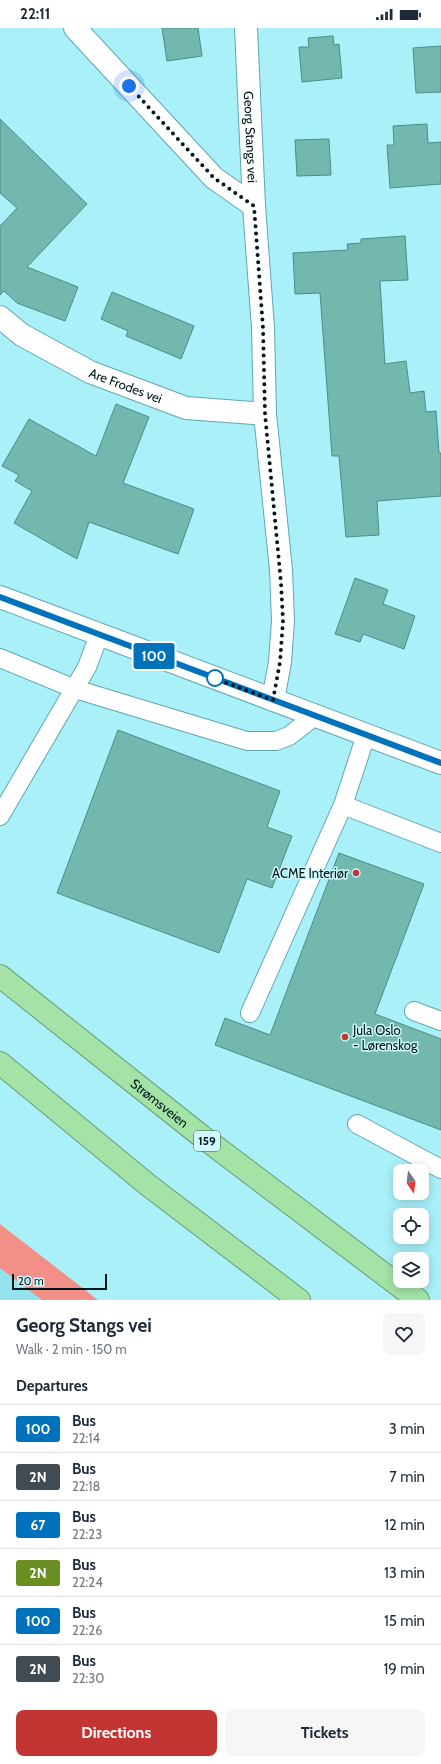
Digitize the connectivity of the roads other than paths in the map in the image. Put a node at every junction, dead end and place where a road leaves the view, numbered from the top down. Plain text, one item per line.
1 (75, 28) edge
2 (246, 28) edge
3 (254, 206) junction
4 (0, 317) edge
5 (265, 414) junction
6 (0, 597) edge
7 (99, 635) junction
8 (0, 658) edge
9 (75, 689) junction
10 (273, 700) junction
11 (315, 716) junction
12 (366, 735) junction
13 (441, 763) edge
14 (343, 805) junction
15 (0, 816) edge
16 (441, 843) edge
17 (0, 976) edge
18 (414, 1011) dead end
19 (250, 1013) dead end
20 (441, 1021) edge
21 (0, 1063) edge
22 (358, 1124) dead end
23 (441, 1169) edge
24 (299, 1300) edge
25 (418, 1300) edge

1 - 3 street
2 - 3 street, Georg Stangs vei
3 - 5 street, Georg Stangs vei
4 - 5 street, Are Frodes vei
5 - 10 street, Georg Stangs vei
6 - 7 street
7 - 9 lane
7 - 10 street
8 - 9 lane
9 - 11 lane
9 - 15 lane
10 - 11 street
11 - 12 street
12 - 13 street
12 - 14 lane
14 - 16 lane
14 - 19 lane
17 - 25 highway, Strømsveien / 159
18 - 20 lane
21 - 24 highway
22 - 23 lane

